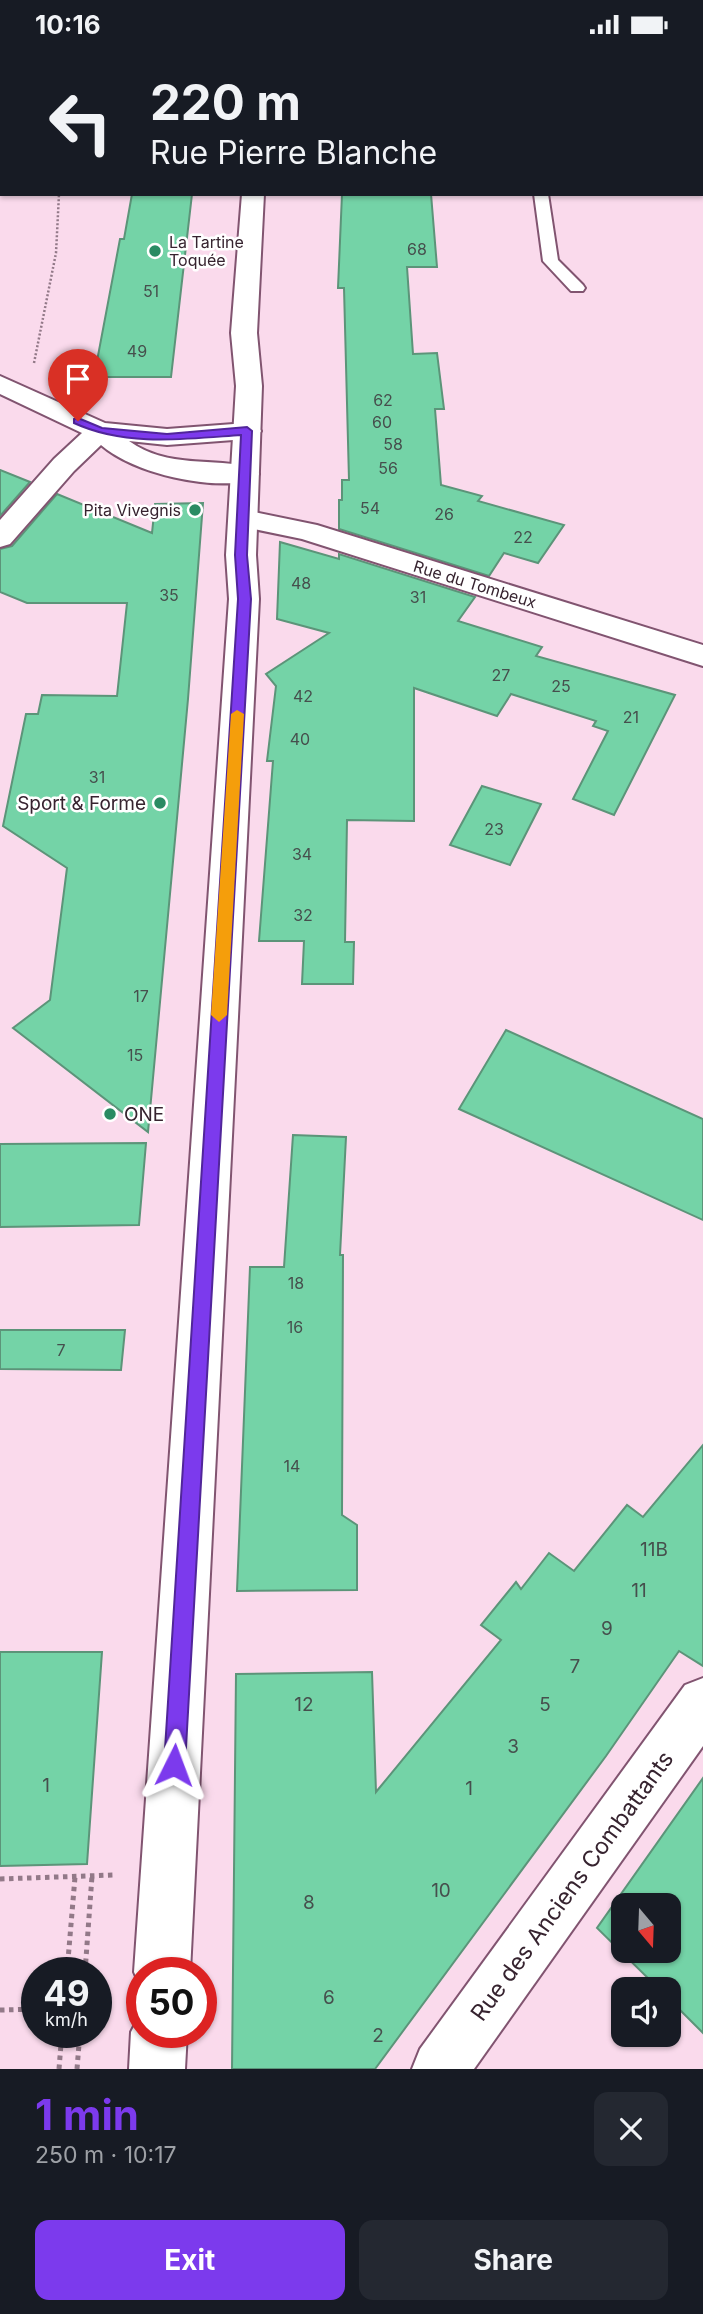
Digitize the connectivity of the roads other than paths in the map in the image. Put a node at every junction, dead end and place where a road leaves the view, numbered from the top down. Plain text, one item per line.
1 (253, 196) edge
2 (541, 196) edge
3 (577, 288) dead end
4 (0, 384) edge
5 (100, 431) junction
6 (247, 431) junction
7 (245, 474) junction
8 (244, 519) junction
9 (0, 538) edge
10 (703, 656) edge
11 (703, 1703) edge
12 (163, 1957) edge
13 (158, 2048) edge
14 (157, 2069) edge
15 (440, 2069) edge

1 - 6 main road
2 - 3 lane
4 - 5 main road
5 - 6 main road
5 - 7 main road
5 - 9 main road
6 - 7 main road
7 - 8 main road
8 - 10 main road, Rue du Tombeux
8 - 12 main road
11 - 15 main road, Rue des Anciens Combattants
13 - 14 main road

